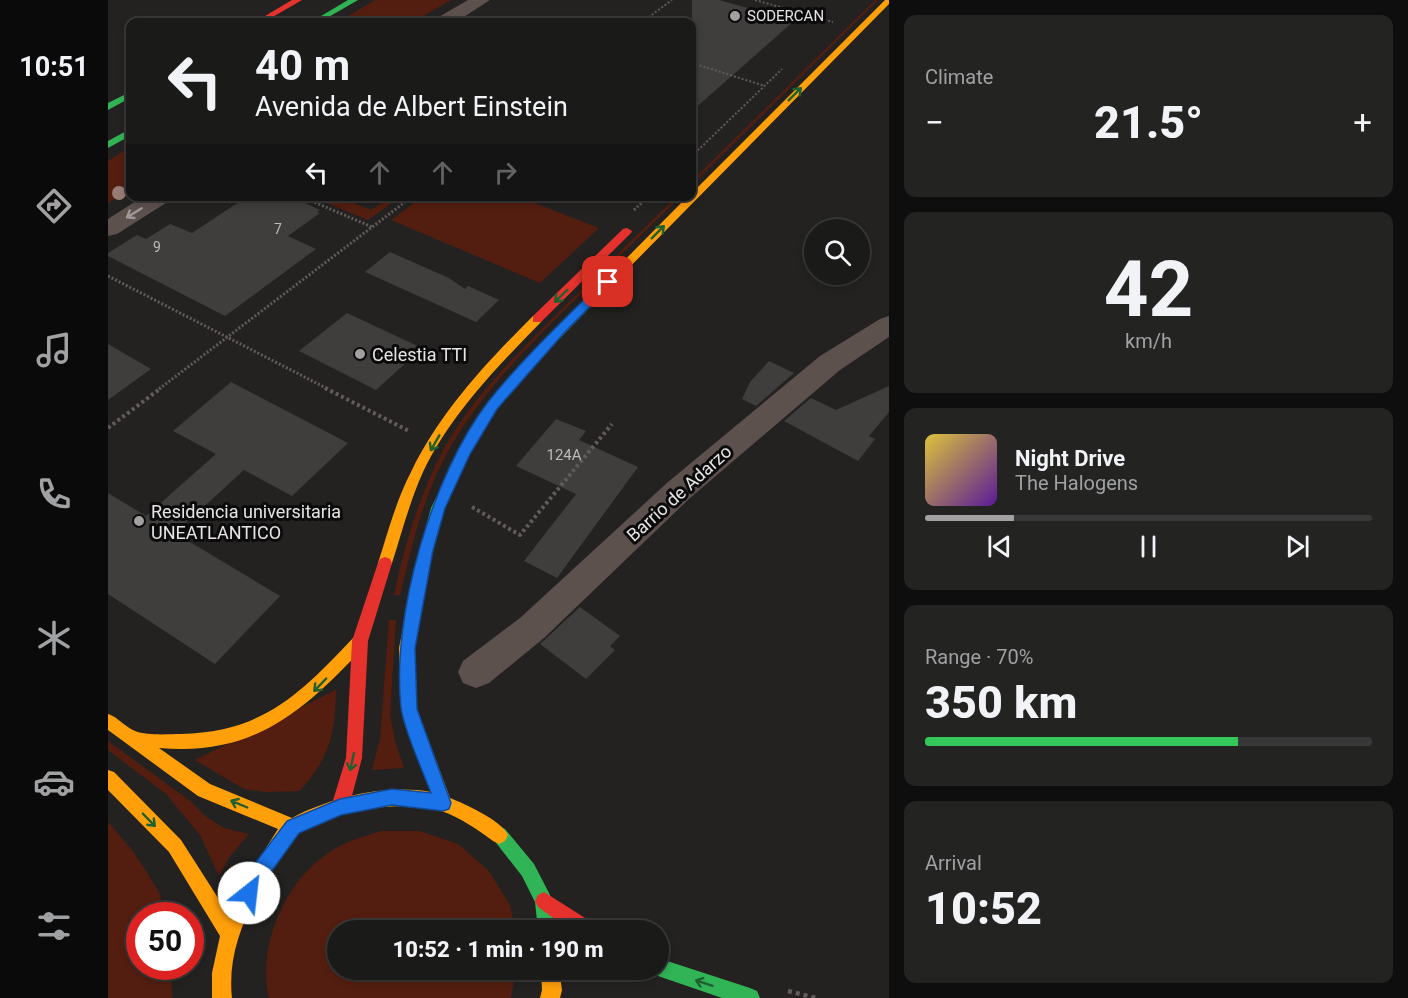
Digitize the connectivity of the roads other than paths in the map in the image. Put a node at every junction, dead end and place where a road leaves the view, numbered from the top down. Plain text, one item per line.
1 (298, 0) edge
2 (354, 0) edge
3 (481, 0) edge
4 (889, 0) edge
5 (266, 18) edge
6 (322, 18) edge
7 (451, 18) edge
8 (126, 97) edge
9 (108, 107) edge
10 (126, 134) edge
11 (108, 145) edge
12 (696, 194) edge
13 (153, 201) edge
14 (689, 201) edge
15 (638, 221) dead end
16 (108, 229) edge
17 (889, 325) edge
18 (360, 641) junction
19 (476, 672) dead end
20 (108, 722) edge
21 (130, 738) junction
22 (108, 778) edge
23 (443, 803) junction
24 (340, 807) junction
25 (293, 827) junction
26 (544, 901) junction
27 (546, 920) edge
28 (572, 920) edge
29 (229, 933) junction
30 (669, 971) edge
31 (551, 980) edge
32 (222, 998) edge
33 (550, 998) edge
34 (750, 998) edge

1 - 5 main road
2 - 6 main road
3 - 7 street
12 -> 4 main road
8 - 9 main road
10 - 11 main road
13 -> 16 street
23 -> 14 main road
15 -> 18 main road
17 - 19 street, Barrio de Adarzo
18 -> 21 main road
18 -> 24 main road
20 - 21 main road
25 -> 21 main road
22 -> 29 main road
23 - 24 main road
23 - 26 main road
24 - 25 main road
25 - 29 main road
26 - 27 main road
26 - 28 main road
29 - 32 main road
34 -> 30 main road
31 - 33 main road

